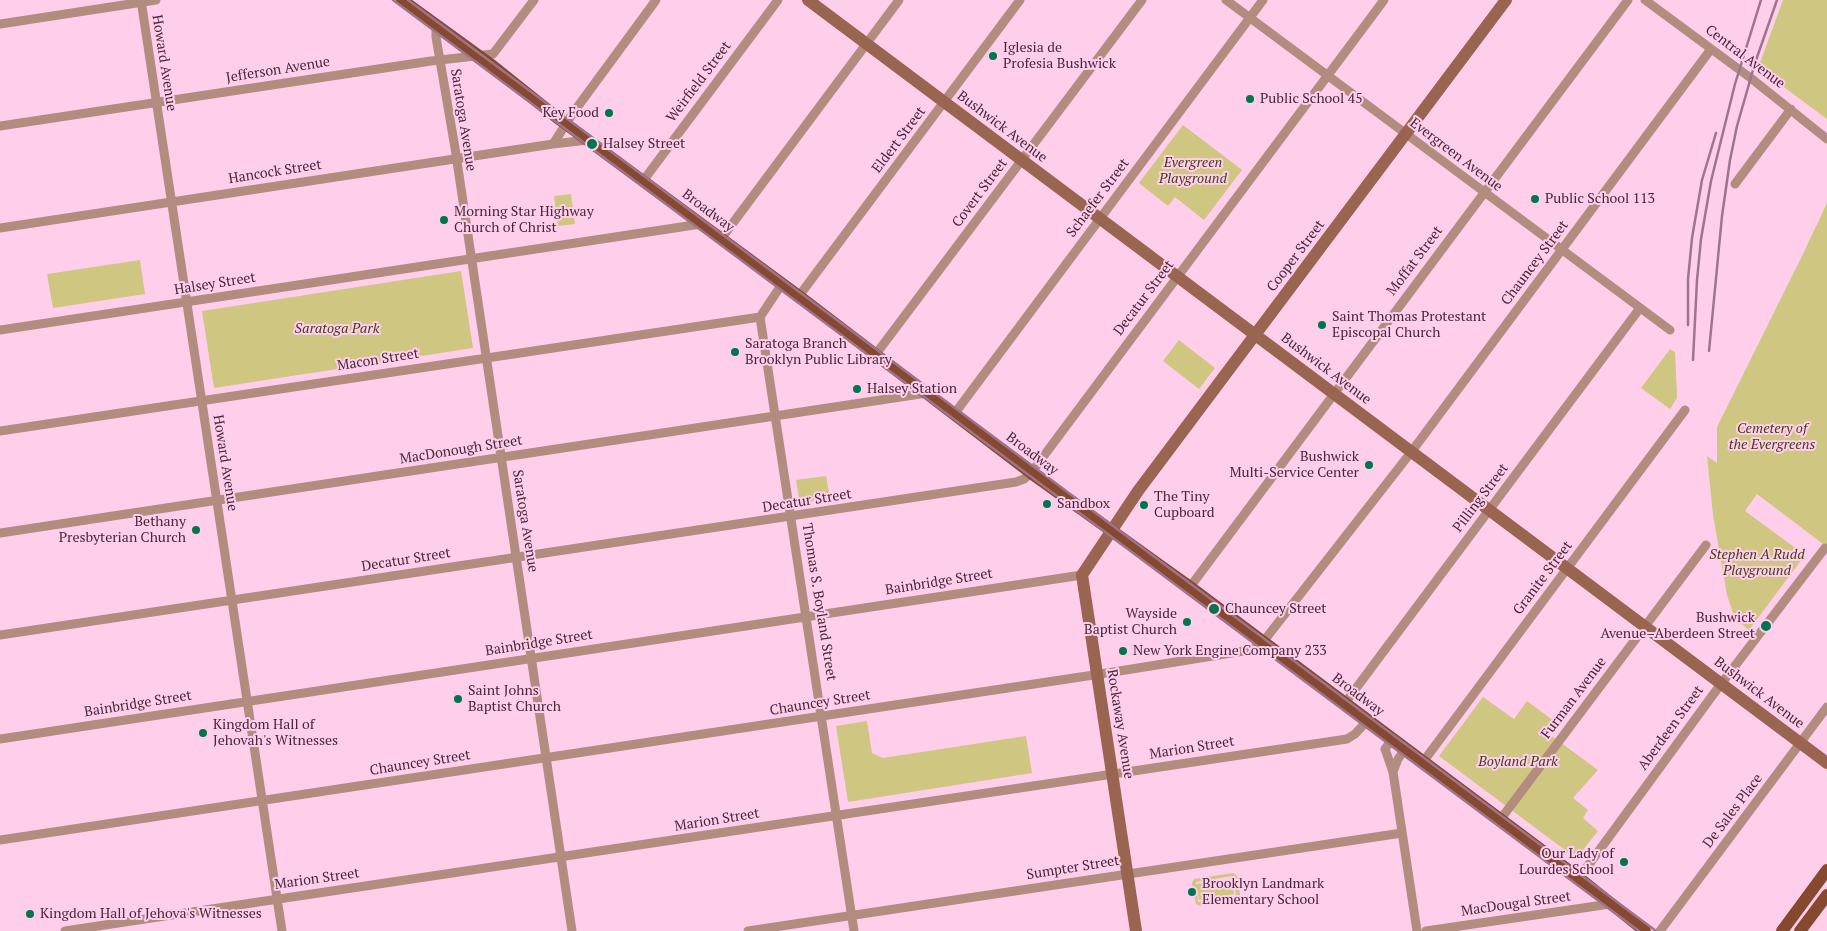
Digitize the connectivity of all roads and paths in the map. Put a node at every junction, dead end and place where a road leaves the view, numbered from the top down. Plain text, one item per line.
1 (156, 0) edge
2 (534, 0) edge
3 (656, 0) edge
4 (778, 0) edge
5 (808, 0) edge
6 (899, 0) edge
7 (1020, 0) edge
8 (1142, 0) edge
9 (1226, 0) edge
10 (1263, 0) edge
11 (1384, 0) edge
12 (1506, 0) edge
13 (1628, 0) edge
14 (1645, 0) edge
15 (141, 1) edge
16 (409, 2) edge
17 (1250, 18) junction
18 (0, 24) edge
19 (436, 26) junction
20 (866, 44) junction
21 (1711, 49) junction
22 (480, 57) junction
23 (439, 60) junction
24 (1328, 76) junction
25 (156, 102) junction
26 (944, 102) junction
27 (1791, 109) junction
28 (566, 124) junction
29 (0, 126) edge
30 (1406, 134) junction
31 (1827, 139) edge
32 (588, 140) junction
33 (553, 144) junction
34 (456, 159) junction
35 (1022, 160) junction
36 (643, 181) junction
37 (1734, 184) dead end
38 (1484, 192) junction
39 (172, 202) junction
40 (1100, 218) junction
41 (701, 224) junction
42 (0, 228) edge
43 (721, 239) junction
44 (1562, 250) junction
45 (470, 258) junction
46 (1178, 277) junction
47 (782, 284) junction
48 (799, 296) junction
49 (187, 302) junction
50 (1640, 308) junction
51 (760, 317) junction
52 (0, 330) edge
53 (1670, 330) dead end
54 (1256, 335) junction
55 (876, 354) junction
56 (486, 358) junction
57 (927, 393) junction
58 (1334, 393) junction
59 (202, 400) junction
60 (1685, 410) dead end
61 (955, 413) junction
62 (776, 416) junction
63 (0, 431) edge
64 (1412, 451) junction
65 (501, 457) junction
66 (1031, 472) junction
67 (217, 500) junction
68 (1489, 510) junction
69 (792, 517) junction
70 (1112, 530) junction
71 (0, 533) edge
72 (1706, 545) dead end
73 (1825, 548) dead end
74 (516, 558) junction
75 (1567, 568) junction
76 (1082, 575) junction
77 (1190, 587) junction
78 (232, 601) junction
79 (807, 616) junction
80 (1645, 626) junction
81 (0, 635) edge
82 (1262, 642) junction
83 (531, 658) junction
84 (1097, 674) junction
85 (1721, 683) junction
86 (247, 701) junction
87 (1345, 703) junction
88 (1827, 707) edge
89 (822, 716) junction
90 (1367, 721) junction
91 (0, 739) edge
92 (1392, 739) junction
93 (1800, 742) junction
94 (1405, 749) junction
95 (546, 758) junction
96 (1423, 762) junction
97 (1827, 763) edge
98 (1393, 772) junction
99 (1112, 774) junction
100 (262, 801) junction
101 (836, 816) junction
102 (1500, 820) junction
103 (1402, 833) junction
104 (0, 840) edge
105 (561, 858) junction
106 (1827, 870) edge
107 (1127, 874) junction
108 (1578, 878) junction
109 (1827, 895) edge
110 (277, 899) junction
111 (1610, 904) junction
112 (852, 915) junction
113 (65, 931) edge
114 (282, 931) edge
115 (572, 931) edge
116 (748, 931) edge
117 (854, 931) edge
118 (1136, 931) edge
119 (1417, 931) edge
120 (1426, 931) edge
121 (1645, 931) edge
122 (1660, 931) edge
123 (1782, 931) edge
124 (1800, 931) edge

1 - 15 street
2 - 22 street, Jefferson Avenue
3 - 28 street
4 - 36 street, Weirfield Street
5 - 20 main road, Bushwick Avenue
6 - 20 street
7 - 26 street, Eldert Street
8 - 35 street, Covert Street
9 - 17 street, Evergreen Avenue
10 - 17 street, Schaefer Street
11 - 24 street, Decatur Street
12 - 30 main road, Cooper Street
13 - 38 street, Moffat Street
14 - 21 street, Central Avenue
15 - 18 street
15 - 25 street, Howard Avenue
16 - 19 main road, Broadway
17 - 24 street, Evergreen Avenue
17 - 40 street, Schaefer Street
19 - 22 main road, Broadway
19 - 23 street, Saratoga Avenue
20 - 26 main road, Bushwick Avenue
20 - 43 street
21 - 27 street, Central Avenue
21 - 44 street, Chauncey Street
22 - 23 street, Jefferson Avenue
22 - 28 main road, Broadway
23 - 25 street, Jefferson Avenue
23 - 34 street, Saratoga Avenue
24 - 30 street, Evergreen Avenue
24 - 46 street, Decatur Street
25 - 29 street, Jefferson Avenue
25 - 39 street, Howard Avenue
26 - 35 main road, Bushwick Avenue
26 - 48 street, Eldert Street
27 - 31 street, Central Avenue
27 - 37 street
28 - 32 main road, Broadway
28 - 33 street
30 - 38 street, Evergreen Avenue
30 - 54 main road, Cooper Street
32 - 33 street, Hancock Street
32 - 36 main road, Broadway
33 - 34 street, Hancock Street
34 - 39 street, Hancock Street
34 - 45 street, Saratoga Avenue
35 - 40 main road, Bushwick Avenue
35 - 55 street, Covert Street
36 - 41 main road, Broadway
38 - 44 street, Evergreen Avenue
38 - 58 street, Moffat Street
39 - 42 street, Hancock Street
39 - 49 street, Howard Avenue
40 - 46 main road, Bushwick Avenue
40 - 61 street, Schaefer Street
41 - 43 main road, Broadway
41 - 45 street, Halsey Street
43 - 47 main road, Broadway
44 - 50 street, Evergreen Avenue
44 - 64 street, Chauncey Street
45 - 49 street, Halsey Street
45 - 56 street, Saratoga Avenue
46 - 54 main road, Bushwick Avenue
46 - 66 street, Decatur Street
47 - 48 main road, Broadway
47 - 51 street
48 - 55 main road, Broadway
49 - 52 street, Halsey Street
49 - 59 street, Howard Avenue
50 - 53 street, Evergreen Avenue
50 - 68 street, Pilling Street
51 - 56 street, Macon Street
51 - 62 street, Thomas S. Boyland Street
54 - 58 main road, Bushwick Avenue
54 - 70 main road, Cooper Street
55 - 57 main road, Broadway
56 - 59 street, Macon Street
56 - 65 street, Saratoga Avenue
57 - 61 main road, Broadway
57 - 62 street, MacDonough Street
58 - 64 main road, Bushwick Avenue
58 - 77 street, Moffat Street
59 - 63 street, Macon Street
59 - 67 street, Howard Avenue
60 - 75 street, Granite Street
61 - 66 main road, Broadway
62 - 65 street, MacDonough Street
62 - 69 street, Thomas S. Boyland Street
64 - 68 main road, Bushwick Avenue
64 - 82 street, Chauncey Street
65 - 67 street, MacDonough Street
65 - 74 street, Saratoga Avenue
66 - 69 street, Decatur Street
66 - 70 main road, Broadway
67 - 71 street, MacDonough Street
67 - 78 street, Howard Avenue
68 - 75 main road, Bushwick Avenue
68 - 87 street, Pilling Street
69 - 74 street, Decatur Street
69 - 79 street, Thomas S. Boyland Street
70 - 76 main road
70 - 77 main road, Broadway
72 - 80 street, Furman Avenue
73 - 85 street, Aberdeen Street
74 - 78 street, Decatur Street
74 - 83 street, Saratoga Avenue
75 - 80 main road, Bushwick Avenue
75 - 96 street, Granite Street
76 - 79 street, Bainbridge Street
76 - 84 main road, Rockaway Avenue
77 - 82 main road, Broadway
78 - 81 street, Decatur Street
78 - 86 street, Howard Avenue
79 - 83 street, Bainbridge Street
79 - 89 street, Thomas S. Boyland Street
80 - 85 main road, Bushwick Avenue
80 - 102 street, Furman Avenue
82 - 84 street, Chauncey Street
82 - 87 main road, Broadway
83 - 86 street, Bainbridge Street
83 - 95 street, Saratoga Avenue
84 - 89 street, Chauncey Street
84 - 99 main road, Rockaway Avenue
85 - 93 main road, Bushwick Avenue
85 - 108 street, Aberdeen Street
86 - 91 street, Bainbridge Street
86 - 100 street, Howard Avenue
87 - 90 main road, Broadway
88 - 93 street, De Sales Place
89 - 95 street, Chauncey Street
89 - 101 street, Thomas S. Boyland Street
90 - 92 main road, Broadway
90 - 99 street, Marion Street
92 - 94 main road, Broadway
92 - 98 street
93 - 97 main road, Bushwick Avenue
93 - 122 street, De Sales Place
94 - 96 main road, Broadway
94 - 98 street
95 - 100 street, Chauncey Street
95 - 105 street, Saratoga Avenue
96 - 102 main road, Broadway
98 - 103 street
99 - 101 street, Marion Street
99 - 107 main road, Rockaway Avenue
100 - 104 street, Chauncey Street
100 - 110 street, Howard Avenue
101 - 105 street, Marion Street
101 - 112 street, Thomas S. Boyland Street
102 - 108 main road, Broadway
103 - 107 street, Sumpter Street
103 - 119 street
105 - 110 street, Marion Street
105 - 115 street, Saratoga Avenue
106 - 123 main road
107 - 112 street, Sumpter Street
107 - 118 main road, Rockaway Avenue
108 - 111 main road, Broadway
109 - 124 main road
110 - 113 street, Marion Street
110 - 114 street, Howard Avenue
111 - 120 street, MacDougal Street
111 - 121 main road, Broadway
112 - 116 street, Sumpter Street
112 - 117 street, Thomas S. Boyland Street

